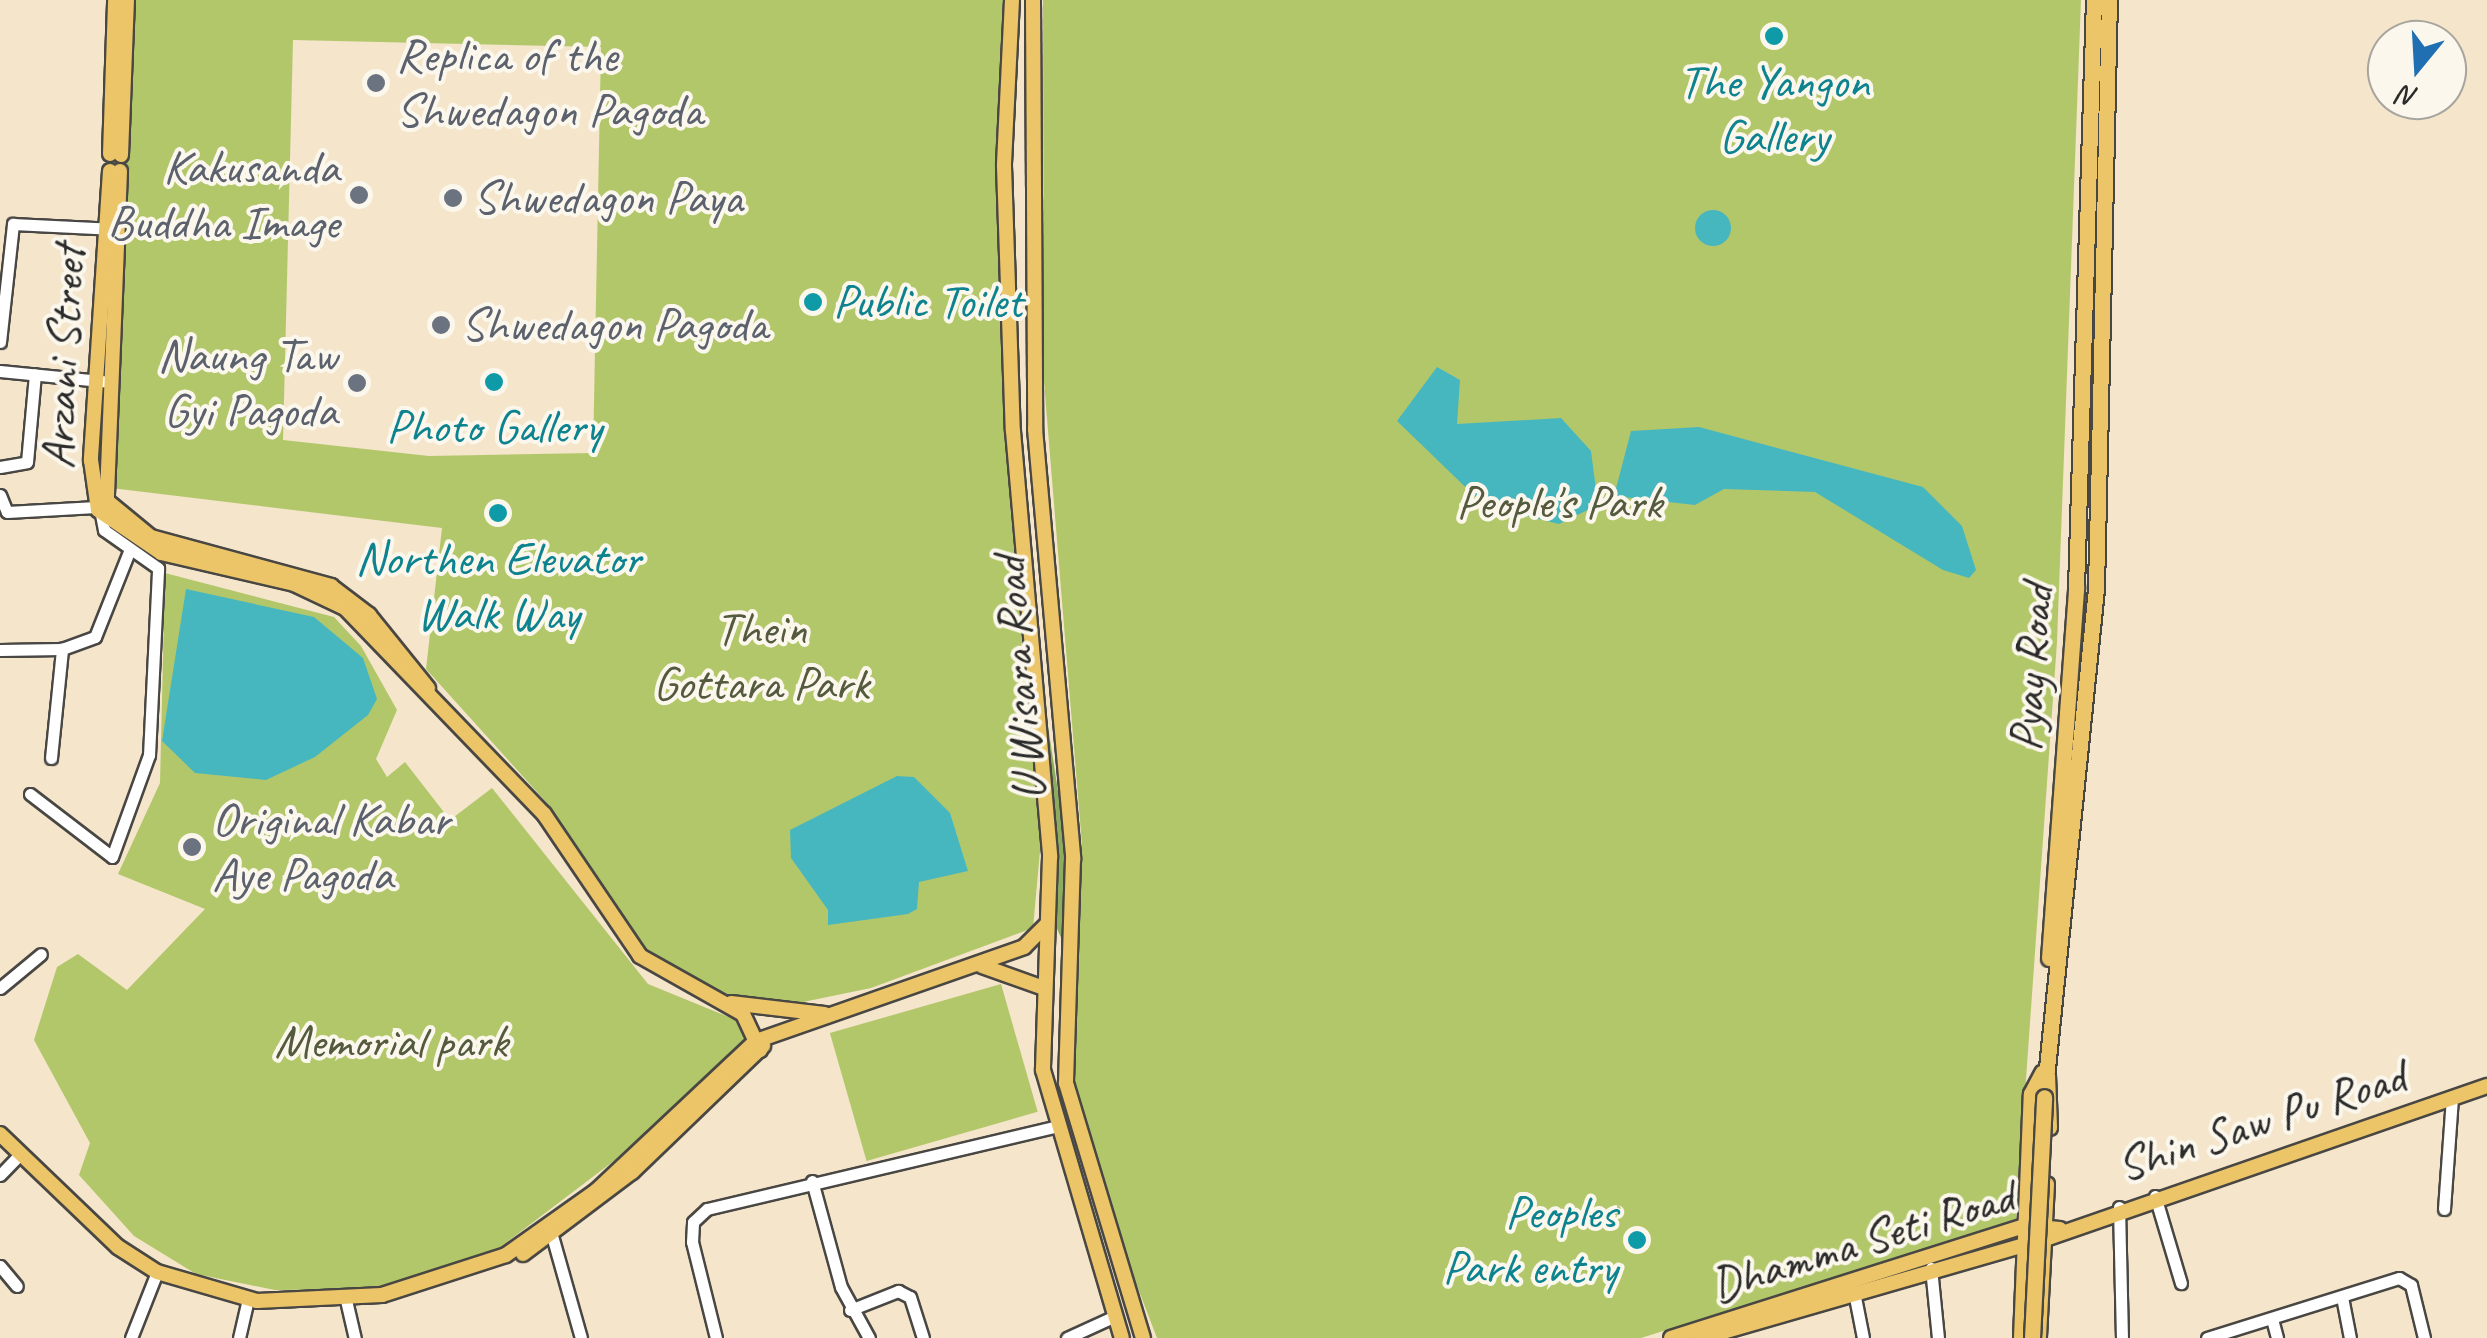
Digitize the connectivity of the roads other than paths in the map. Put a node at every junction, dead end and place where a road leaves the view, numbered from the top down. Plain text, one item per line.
1 (115, 0) edge
2 (128, 0) edge
3 (1012, 0) edge
4 (1033, 0) edge
5 (2094, 0) edge
6 (2108, 0) edge
7 (1009, 72) junction
8 (1032, 72) junction
9 (115, 163) junction
10 (113, 228) junction
11 (0, 342) edge
12 (0, 371) edge
13 (35, 374) junction
14 (105, 381) junction
15 (0, 468) edge
16 (0, 494) edge
17 (99, 510) junction
18 (3, 512) edge
19 (130, 549) junction
20 (172, 550) junction
21 (62, 649) junction
22 (0, 650) edge
23 (1059, 709) junction
24 (1036, 712) junction
25 (51, 758) dead end
26 (30, 794) dead end
27 (1046, 925) junction
28 (1045, 942) junction
29 (1024, 948) junction
30 (1068, 953) junction
31 (40, 954) dead end
32 (976, 966) junction
33 (1041, 987) junction
34 (0, 988) edge
35 (724, 1002) junction
36 (1063, 1002) junction
37 (1042, 1004) junction
38 (830, 1015) junction
39 (758, 1045) junction
40 (2045, 1072) junction
41 (2487, 1086) edge
42 (2452, 1097) junction
43 (1054, 1127) junction
44 (0, 1134) edge
45 (0, 1145) edge
46 (17, 1156) junction
47 (0, 1175) edge
48 (812, 1181) junction
49 (2155, 1196) junction
50 (2119, 1207) junction
51 (2444, 1209) dead end
52 (2025, 1226) junction
53 (552, 1230) junction
54 (2050, 1232) junction
55 (2025, 1244) junction
56 (0, 1266) edge
57 (1931, 1268) junction
58 (156, 1276) junction
59 (2180, 1283) dead end
60 (17, 1286) dead end
61 (1854, 1292) junction
62 (2342, 1297) junction
63 (247, 1304) junction
64 (348, 1305) junction
65 (850, 1310) junction
66 (1114, 1317) junction
67 (2272, 1318) junction
68 (130, 1338) edge
69 (239, 1338) edge
70 (355, 1338) edge
71 (581, 1338) edge
72 (716, 1338) edge
73 (869, 1338) edge
74 (923, 1338) edge
75 (1068, 1338) edge
76 (1122, 1338) edge
77 (1144, 1338) edge
78 (1671, 1338) edge
79 (1702, 1338) edge
80 (1863, 1338) edge
81 (1938, 1338) edge
82 (2021, 1338) edge
83 (2032, 1338) edge
84 (2039, 1338) edge
85 (2122, 1338) edge
86 (2207, 1338) edge
87 (2277, 1338) edge
88 (2350, 1338) edge
89 (2424, 1338) edge

1 - 9 main road, Arzani Street
2 - 9 main road, Arzani Street
3 - 7 main road, U Wisara Road
4 - 8 main road, U Wisara Road
5 - 40 highway, Pyay Road
6 - 40 highway, Pyay Road
7 - 8 main road
7 - 24 main road, U Wisara Road
8 - 23 main road, U Wisara Road
9 - 10 main road, Arzani Street
10 - 11 street
10 - 14 main road, Arzani Street
12 - 13 street
13 - 14 street
13 - 15 street
14 - 17 main road, Arzani Street
14 - 20 main road, Arzani Street
16 - 18 street
17 - 18 street
17 - 19 street
17 - 20 main road, Arzani Street
19 - 21 street
19 - 26 street
20 - 35 main road, Arzani Street
21 - 22 street
21 - 25 street
23 - 24 main road
23 - 30 main road, U Wisara Road
24 - 27 main road, U Wisara Road
27 - 28 main road, U Wisara Road
27 - 29 main road
28 - 29 main road
28 - 30 main road
28 - 33 main road, U Wisara Road
29 - 32 main road
30 - 36 main road, U Wisara Road
31 - 34 street
32 - 33 main road
32 - 38 main road
33 - 37 main road, U Wisara Road
35 - 38 main road
35 - 39 main road, Arzani Street
36 - 37 main road
36 - 77 main road, U Wisara Road
37 - 43 main road, U Wisara Road
38 - 39 main road
39 - 53 main road
40 - 52 main road, Pyay Road
40 - 54 main road, Pyay Road
40 - 83 highway, bridge
41 - 42 main road, Shin Saw Pu Road
42 - 49 main road, Shin Saw Pu Road
42 - 51 street
43 - 48 street
43 - 66 main road, U Wisara Road
44 - 46 main road
45 - 46 main road
46 - 47 street
46 - 58 main road
48 - 65 street
48 - 72 street
49 - 50 main road, Shin Saw Pu Road
49 - 59 street
50 - 54 main road, Shin Saw Pu Road
50 - 85 street
52 - 54 main road, Dhamma Seti Road
52 - 55 main road, Pyay Road
52 - 78 main road, Dhamma Seti Road
53 - 64 main road
53 - 71 street
54 - 55 main road, Dhamma Seti Road
54 - 84 main road, Pyay Road
55 - 57 main road, Dhamma Seti Road
55 - 82 main road, Pyay Road
56 - 60 street
57 - 61 main road, Dhamma Seti Road
57 - 81 street
58 - 63 main road
58 - 68 street
61 - 79 main road, Dhamma Seti Road
61 - 80 street
62 - 67 street
62 - 88 street
62 - 89 street
63 - 64 main road
63 - 69 street
64 - 70 street
65 - 73 street
65 - 74 street
66 - 75 street
66 - 76 main road, U Wisara Road
67 - 86 street
67 - 87 street

